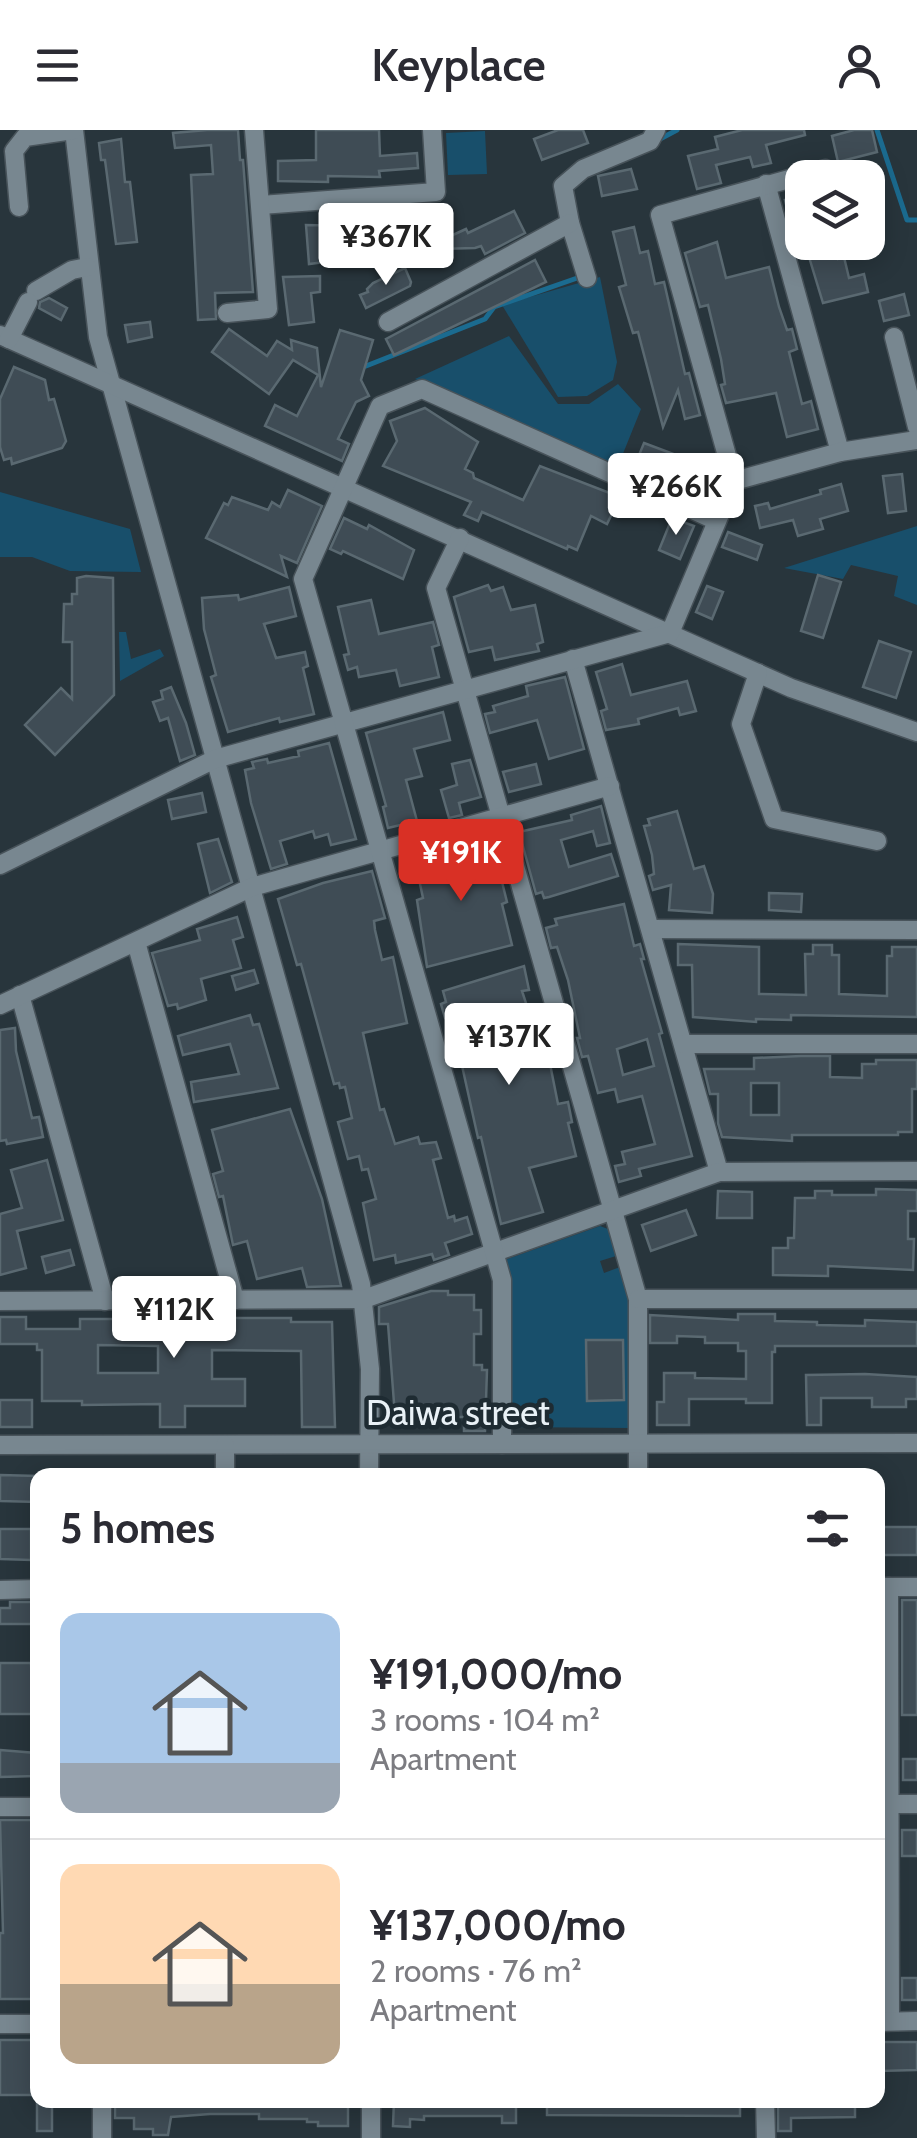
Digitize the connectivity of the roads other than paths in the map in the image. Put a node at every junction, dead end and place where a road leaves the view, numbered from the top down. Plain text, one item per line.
1 (74, 130) edge
2 (254, 130) edge
3 (432, 130) edge
4 (656, 130) edge
5 (785, 179) edge
6 (766, 184) junction
7 (261, 205) junction
8 (20, 207) dead end
9 (570, 223) junction
10 (88, 267) junction
11 (587, 278) dead end
12 (228, 312) dead end
13 (388, 322) dead end
14 (5, 337) edge
15 (894, 337) dead end
16 (112, 384) junction
17 (917, 426) edge
18 (917, 440) edge
19 (840, 452) junction
20 (734, 480) junction
21 (346, 489) junction
22 (715, 520) junction
23 (460, 538) junction
24 (670, 633) junction
25 (573, 659) junction
26 (758, 673) junction
27 (464, 689) junction
28 (344, 723) junction
29 (917, 732) edge
30 (216, 759) junction
31 (610, 786) junction
32 (500, 816) junction
33 (877, 841) dead end
34 (380, 850) junction
35 (0, 865) edge
36 (252, 887) junction
37 (651, 930) junction
38 (917, 930) edge
39 (136, 942) junction
40 (20, 996) junction
41 (0, 1005) edge
42 (683, 1044) junction
43 (917, 1044) edge
44 (917, 1171) edge
45 (719, 1172) junction
46 (611, 1211) junction
47 (494, 1254) junction
48 (364, 1298) junction
49 (917, 1299) edge
50 (235, 1300) junction
51 (638, 1300) junction
52 (0, 1301) edge
53 (105, 1301) junction
54 (917, 1443) edge
55 (369, 1444) junction
56 (502, 1444) junction
57 (638, 1444) junction
58 (0, 1445) edge
59 (225, 1445) junction
60 (225, 1468) edge
61 (369, 1468) edge
62 (638, 1468) edge
63 (885, 1587) edge
64 (917, 1587) edge
65 (0, 1590) edge
66 (30, 1590) edge
67 (885, 1804) edge
68 (917, 1804) edge
69 (0, 1807) edge
70 (30, 1807) edge
71 (917, 2021) edge
72 (885, 2022) edge
73 (0, 2024) edge
74 (30, 2024) edge
75 (102, 2108) edge
76 (371, 2108) edge
77 (766, 2108) edge
78 (102, 2138) edge
79 (371, 2138) edge
80 (766, 2138) edge

1 - 8 street
1 - 10 street
2 - 7 street
3 - 7 street
4 - 9 street
5 - 6 street
6 - 19 street
6 - 20 street
7 - 12 street
9 - 11 street
9 - 13 street
10 - 14 street
10 - 16 street
14 - 16 street
15 - 17 street
16 - 21 street
16 - 30 street
18 - 19 street
19 - 20 street
20 - 22 street
21 - 22 street
21 - 23 street
21 - 28 street
22 - 24 street
23 - 24 street
23 - 27 street
24 - 25 street
24 - 26 street
25 - 27 street
25 - 31 street
26 - 29 street
26 - 33 street
27 - 28 street
27 - 32 street
28 - 30 street
28 - 34 street
30 - 35 street
30 - 36 street
31 - 32 street
31 - 37 street
32 - 34 street
32 - 46 street
34 - 36 street
34 - 47 street
36 - 39 street
36 - 48 street
37 - 38 street
37 - 42 street
39 - 40 street
39 - 50 street
40 - 41 street
40 - 53 street
42 - 43 street
42 - 45 street
44 - 45 street
45 - 46 street
46 - 47 street
46 - 51 street
47 - 48 street
47 - 56 street
48 - 50 street
48 - 55 street
49 - 51 street
50 - 53 street
51 - 57 street
52 - 53 street
54 - 57 street, Daiwa street
55 - 56 street, Daiwa street
55 - 59 street, Daiwa street
55 - 61 street
56 - 57 street, Daiwa street
57 - 62 street
58 - 59 street, Daiwa street
59 - 60 street
63 - 64 street
65 - 66 street
67 - 68 street
69 - 70 street
71 - 72 street
73 - 74 street
75 - 78 street
76 - 79 street
77 - 80 street

